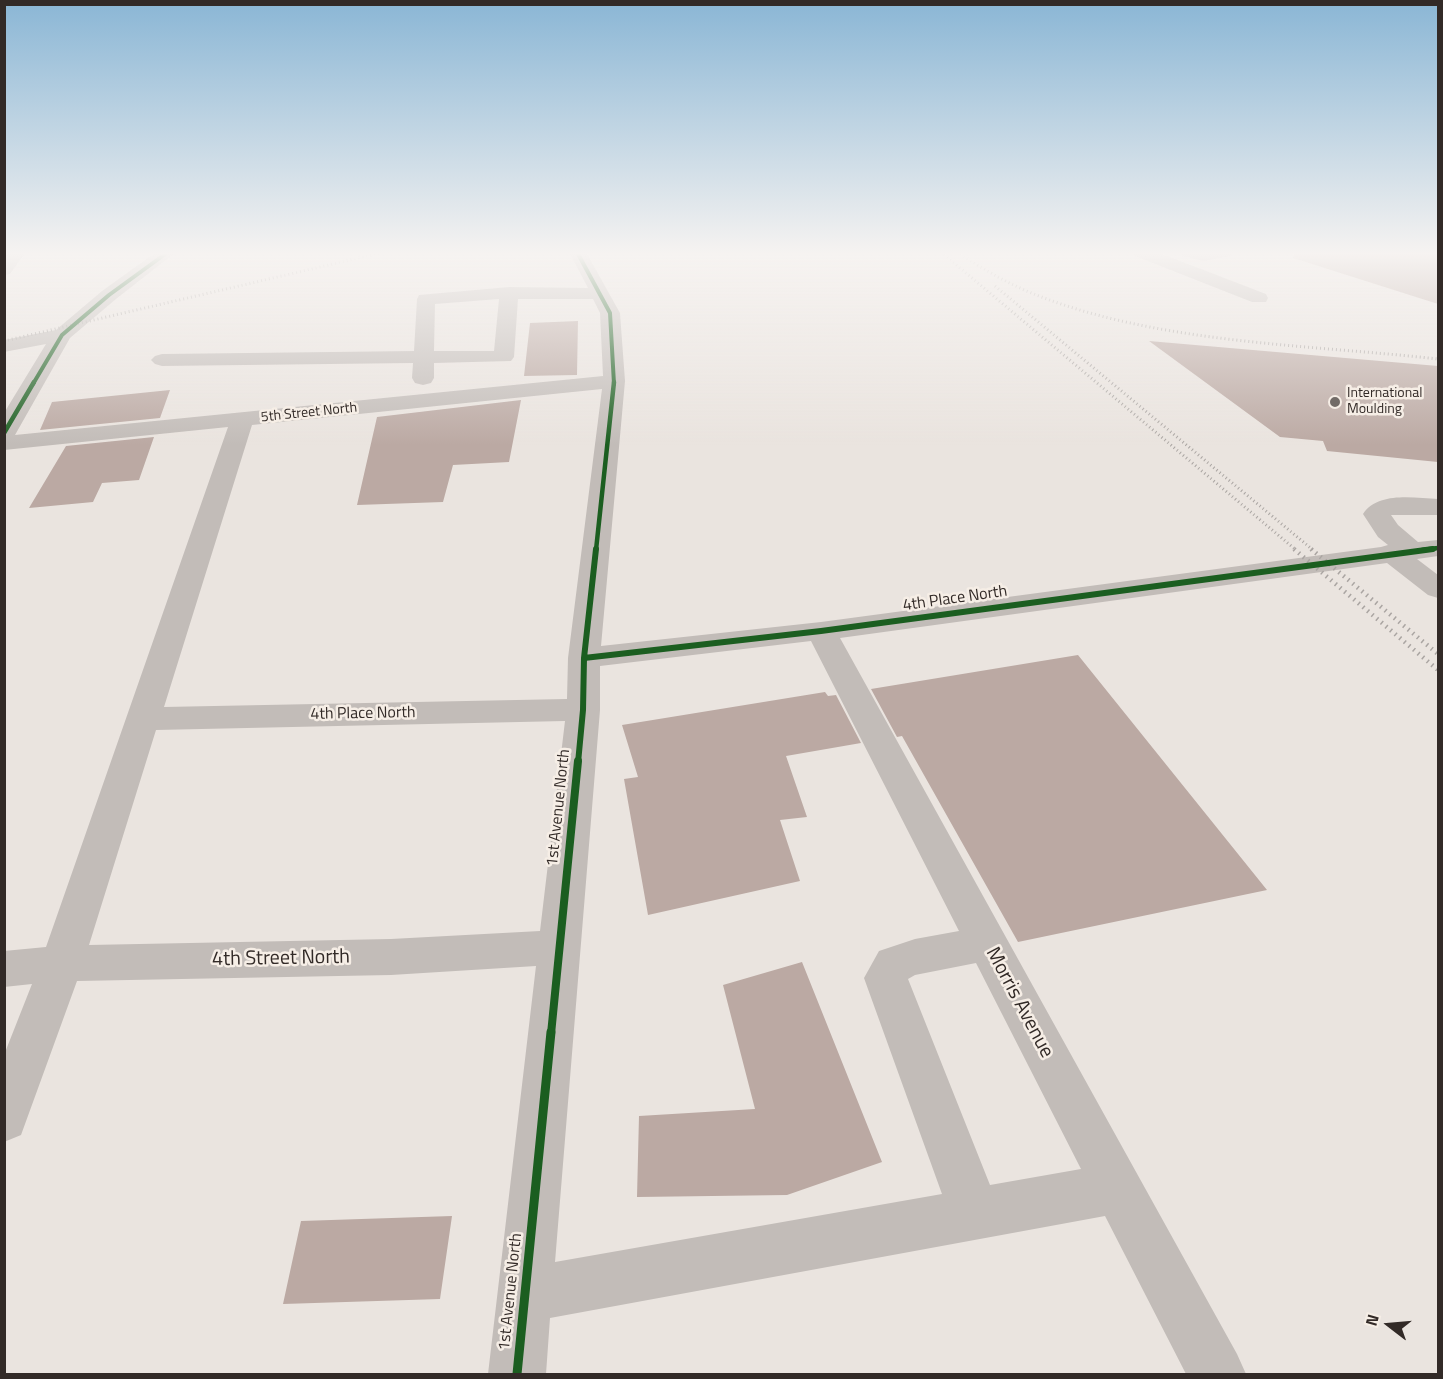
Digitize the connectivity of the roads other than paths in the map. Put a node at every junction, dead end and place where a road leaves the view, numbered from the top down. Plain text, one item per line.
1 (84, 316) edge
2 (425, 316) edge
3 (507, 316) edge
4 (610, 316) edge
5 (62, 335) junction
6 (4, 336) edge
7 (285, 337) dead end
8 (4, 346) edge
9 (422, 356) junction
10 (273, 357) junction
11 (162, 360) dead end
12 (614, 381) junction
13 (421, 401) junction
14 (242, 420) junction
15 (4, 433) edge
16 (4, 444) edge
17 (1438, 507) edge
18 (1414, 550) edge
19 (1438, 590) edge
20 (821, 631) junction
21 (584, 658) junction
22 (583, 710) junction
23 (143, 719) junction
24 (987, 944) junction
25 (558, 947) junction
26 (62, 963) junction
27 (4, 969) edge
28 (4, 1119) edge
29 (1118, 1188) junction
30 (975, 1213) junction
31 (525, 1295) junction
32 (517, 1374) edge
33 (1217, 1374) edge

1 - 5 street
2 - 9 street
3 - 9 street
4 - 12 street, 1st Avenue North
5 - 6 street
5 - 8 street
5 - 15 street
7 - 10 street
9 - 10 street
9 - 13 street
10 - 11 street
12 - 13 street, 5th Street North
12 - 21 street, 1st Avenue North
13 - 14 street, 5th Street North
14 - 16 street, 5th Street North
14 - 23 street
17 - 18 street
18 - 19 street
18 - 20 street, 4th Place North
20 - 21 street, 4th Place North
20 - 24 street, Morris Avenue
21 - 22 street, 1st Avenue North
22 - 23 street, 4th Place North
22 - 25 street, 1st Avenue North
23 - 26 street
24 - 29 street, Morris Avenue
24 - 30 street
25 - 26 street, 4th Street North
25 - 31 street, 1st Avenue North
26 - 27 street, 4th Street North
26 - 28 street
29 - 30 street
29 - 33 street, Morris Avenue
30 - 31 street
31 - 32 street, 1st Avenue North

